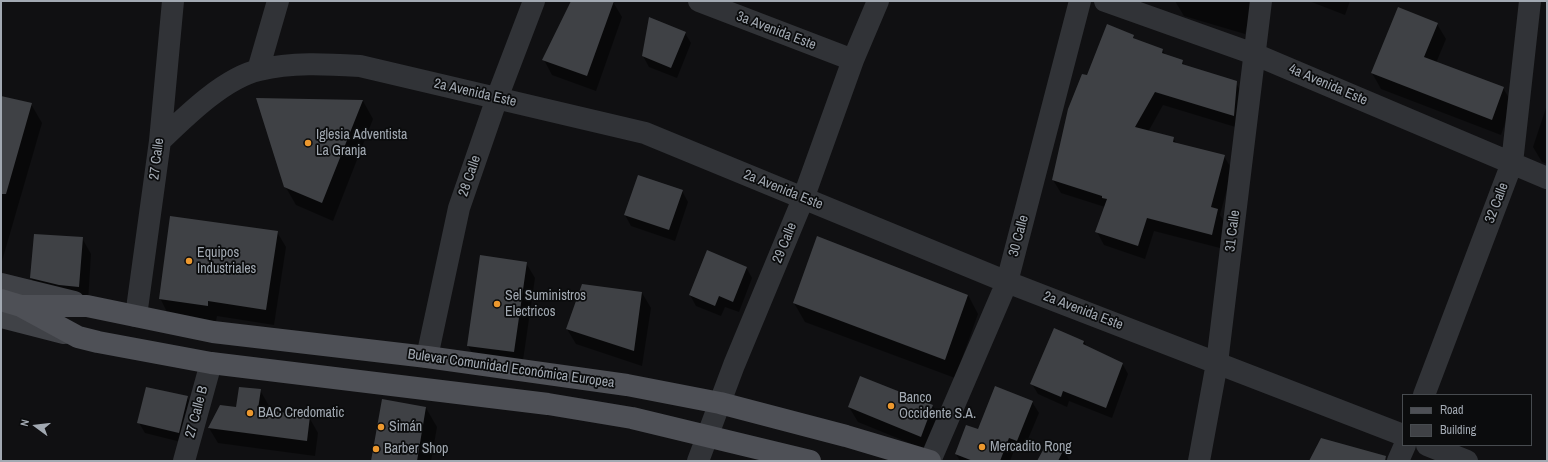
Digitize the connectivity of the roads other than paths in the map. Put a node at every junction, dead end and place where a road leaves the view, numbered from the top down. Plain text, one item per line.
1 (173, 1) edge
2 (278, 1) edge
3 (534, 1) edge
4 (699, 1) edge
5 (878, 1) edge
6 (1080, 1) edge
7 (1105, 1) edge
8 (1261, 1) edge
9 (1530, 1) edge
10 (1254, 54) junction
11 (853, 60) junction
12 (258, 70) junction
13 (498, 98) junction
14 (160, 141) junction
15 (1512, 163) junction
16 (1547, 178) edge
17 (803, 199) junction
18 (1007, 282) junction
19 (1, 284) edge
20 (11, 303) edge
21 (87, 306) junction
22 (136, 316) junction
23 (1, 317) edge
24 (78, 337) junction
25 (427, 357) junction
26 (211, 363) junction
27 (1217, 363) junction
28 (1424, 394) edge
29 (720, 403) junction
30 (1402, 435) edge
31 (708, 436) junction
32 (1405, 446) edge
33 (1430, 446) edge
34 (184, 461) edge
35 (698, 461) edge
36 (810, 461) edge
37 (930, 461) edge
38 (1199, 461) edge
39 (1398, 461) edge
40 (1467, 461) edge

1 - 14 street, 27 Calle
2 - 12 street
3 - 13 street, 28 Calle
4 - 11 street, 3a Avenida Este
5 - 11 street, 29 Calle
6 - 18 street, 30 Calle
7 - 10 street, 4a Avenida Este
8 - 10 street, 31 Calle
9 - 15 street, 32 Calle
10 - 15 street, 4a Avenida Este
10 - 27 street, 31 Calle
11 - 17 street, 29 Calle
12 - 13 street, 2a Avenida Este
12 - 14 street, 2a Avenida Este
13 - 17 street, 2a Avenida Este
13 - 25 street, 28 Calle
14 - 22 street, 27 Calle
15 - 16 street, 4a Avenida Este
15 - 28 street, 32 Calle
17 - 18 street, 2a Avenida Este
17 - 29 street, 29 Calle
18 - 27 street, 2a Avenida Este
18 - 37 street, 30 Calle
19 - 21 main road, Bulevar Comunidad Económica Europea
20 - 21 main road, Bulevar Comunidad Económica Europea
20 - 24 main road, Bulevar Comunidad Económica Europea
21 - 22 main road, Bulevar Comunidad Económica Europea
22 - 25 main road, Bulevar Comunidad Económica Europea
23 - 24 main road, Bulevar Comunidad Económica Europea
24 - 26 main road, Bulevar Comunidad Económica Europea
25 - 29 main road, Bulevar Comunidad Económica Europea
26 - 31 main road, Bulevar Comunidad Económica Europea
26 - 34 street, 27 Calle B
27 - 30 street, 2a Avenida Este
27 - 38 street, 31 Calle
29 - 31 street, 29 Calle
29 - 37 main road, Bulevar Comunidad Económica Europea
31 - 35 street, 29 Calle
31 - 36 main road, Bulevar Comunidad Económica Europea
32 - 39 street
33 - 40 street

